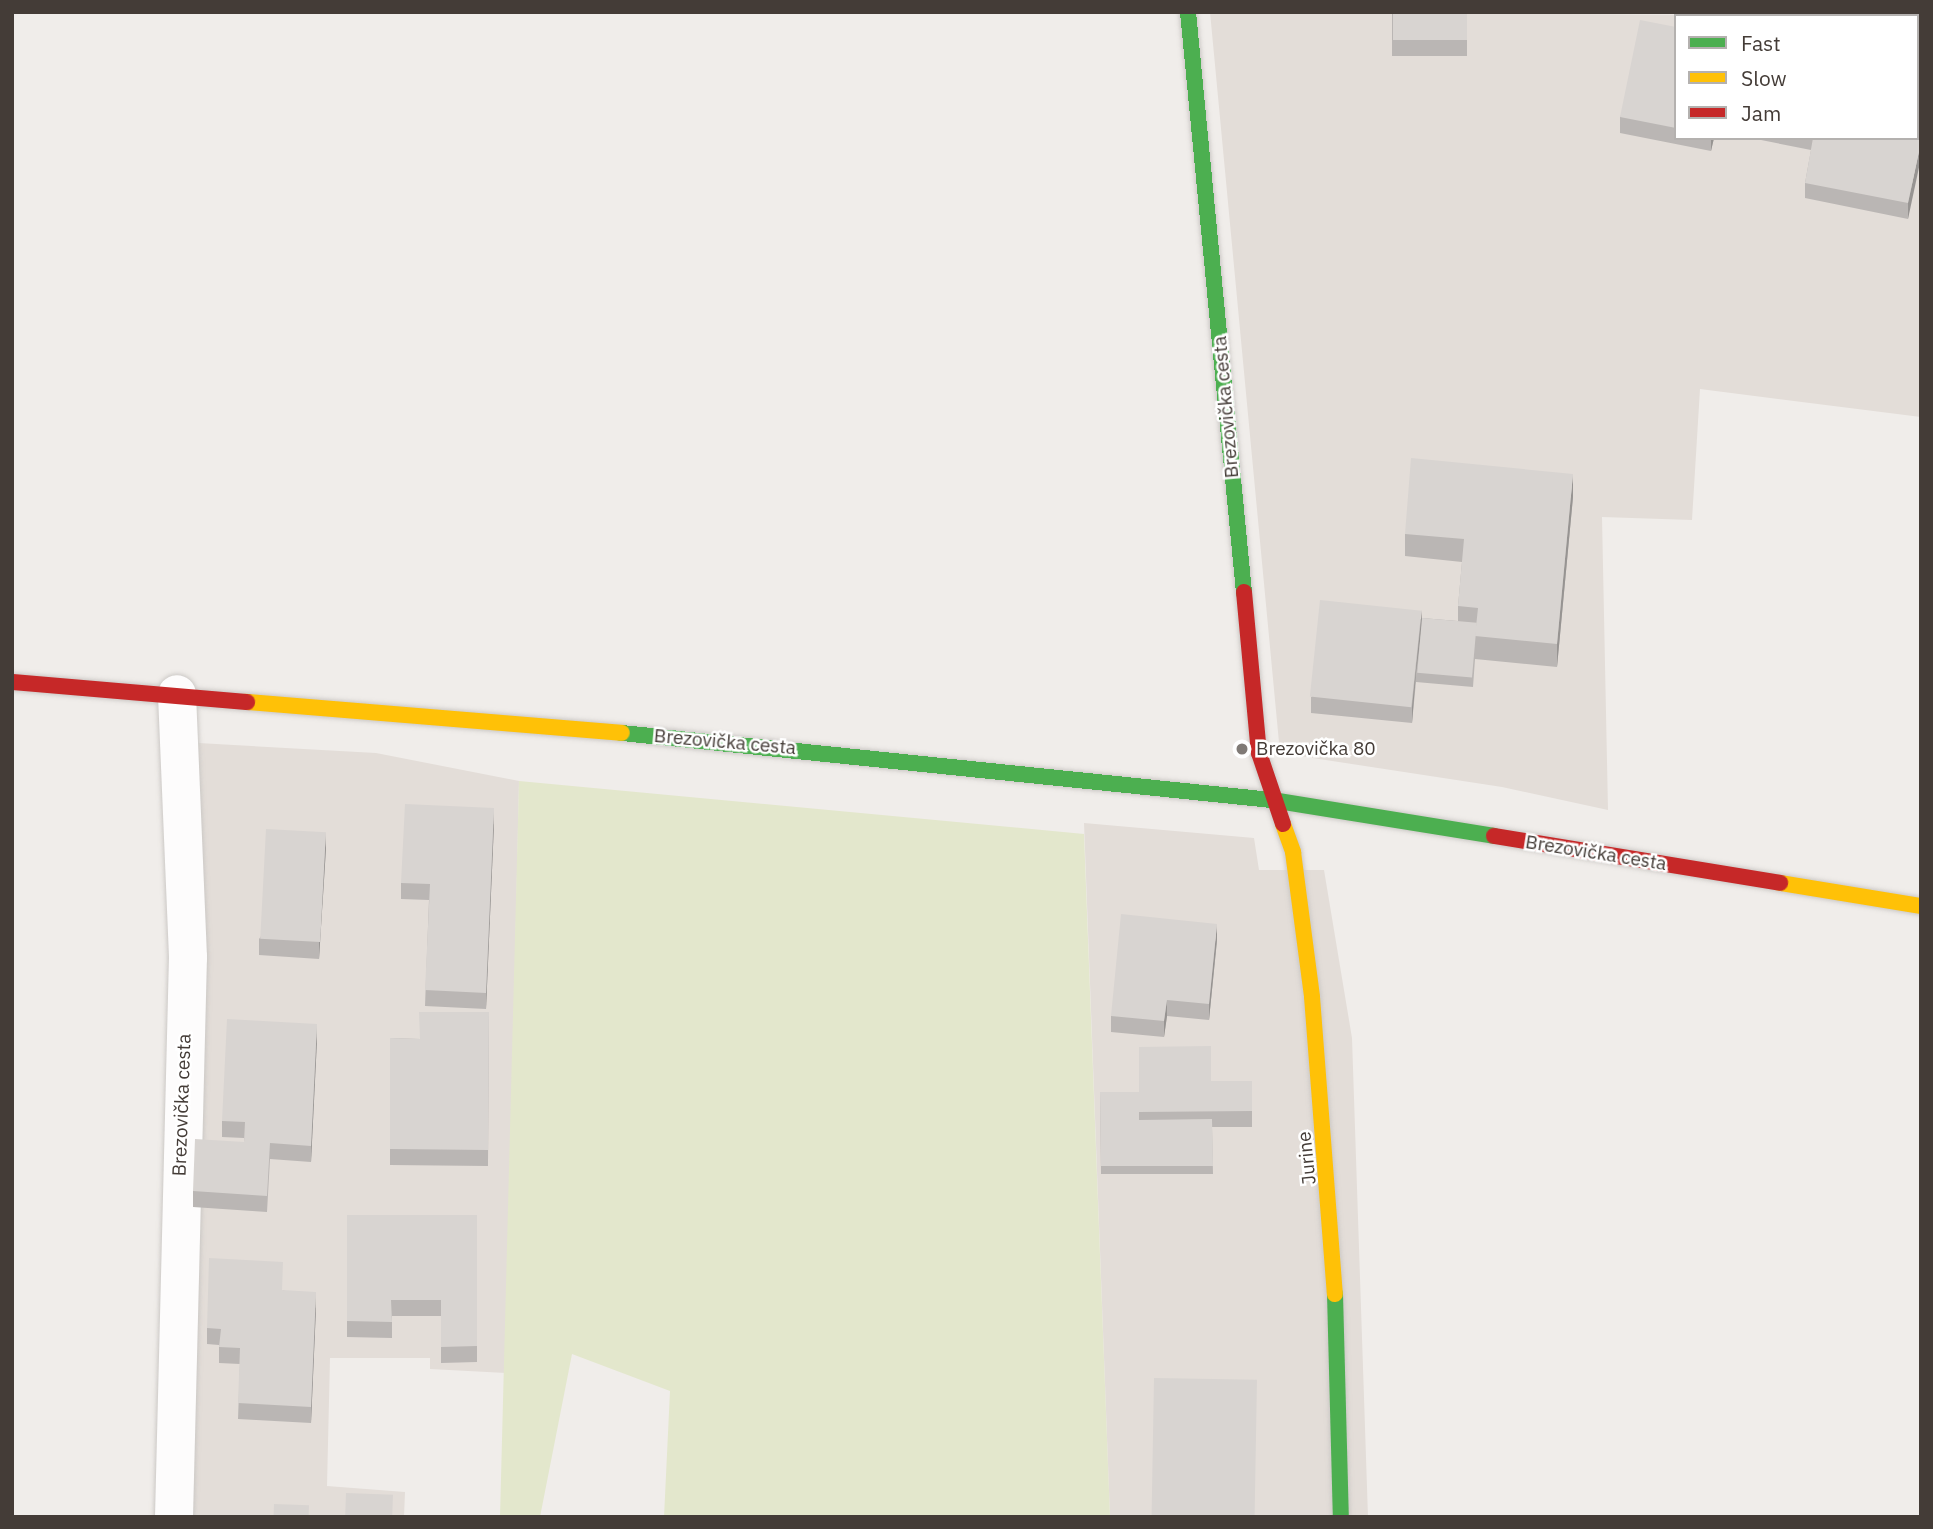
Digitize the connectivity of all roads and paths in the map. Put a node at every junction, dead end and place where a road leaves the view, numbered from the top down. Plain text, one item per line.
1 (1188, 12) edge
2 (12, 682) edge
3 (177, 694) junction
4 (1272, 800) junction
5 (1921, 906) edge
6 (174, 1517) edge
7 (1341, 1517) edge

1 - 4 main road, Brezovička cesta
2 - 3 main road, Brezovička cesta
3 - 4 main road, Brezovička cesta
3 - 6 street, Brezovička cesta
4 - 5 main road, Brezovička cesta
4 - 7 main road, Jurine

